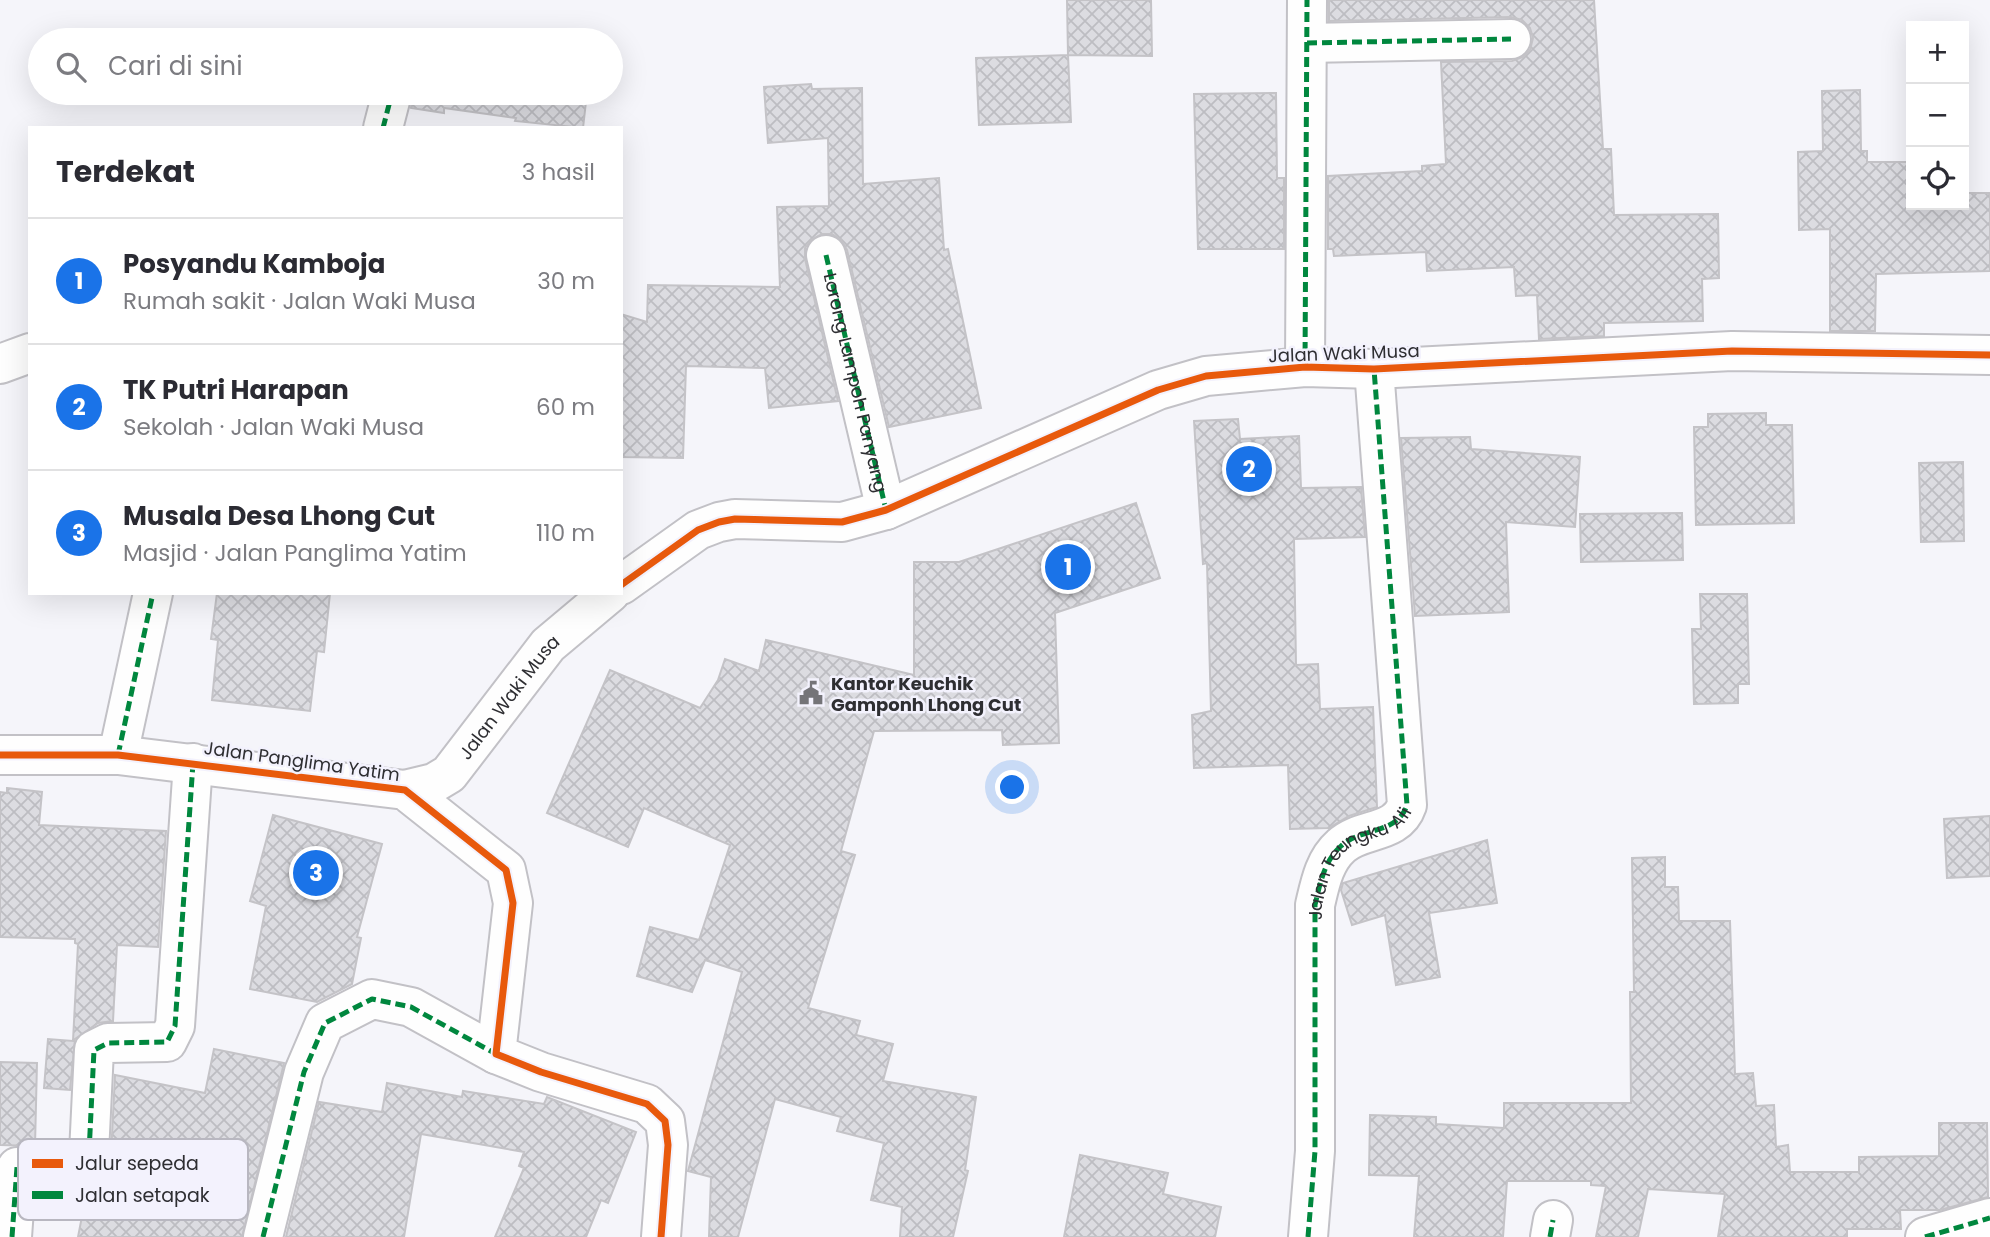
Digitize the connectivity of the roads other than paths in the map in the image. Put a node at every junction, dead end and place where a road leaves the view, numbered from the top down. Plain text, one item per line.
1 (1307, 0) edge
2 (1511, 39) dead end
3 (1307, 43) junction
4 (389, 105) edge
5 (384, 126) edge
6 (826, 255) dead end
7 (28, 355) edge
8 (1990, 355) edge
9 (0, 364) edge
10 (1305, 367) junction
11 (1374, 369) junction
12 (886, 510) junction
13 (623, 584) edge
14 (153, 595) edge
15 (608, 595) edge
16 (0, 755) edge
17 (118, 755) junction
18 (193, 762) junction
19 (405, 790) junction
20 (496, 1054) junction
21 (90, 1139) edge
22 (18, 1167) dead end
23 (1990, 1218) edge
24 (12, 1237) edge
25 (263, 1237) edge
26 (661, 1237) edge
27 (1308, 1237) edge
28 (1925, 1237) edge

1 - 3 street
2 - 3 street
3 - 10 street
4 - 5 street
6 - 12 street, Lorong Lampoh Panyang
7 - 9 street
8 - 11 street, Jalan Waki Musa
10 - 11 street, Jalan Waki Musa
10 - 12 street, Jalan Waki Musa
11 - 27 street, Jalan Teungku Ali
12 - 13 street, Jalan Waki Musa
14 - 17 street
15 - 19 street, Jalan Waki Musa
16 - 17 street, Jalan Panglima Yatim
17 - 18 street, Jalan Panglima Yatim
18 - 19 street, Jalan Panglima Yatim
18 - 21 street
19 - 20 street, Jalan Panglima Yatim
20 - 25 street
20 - 26 street
22 - 24 street
23 - 28 street

